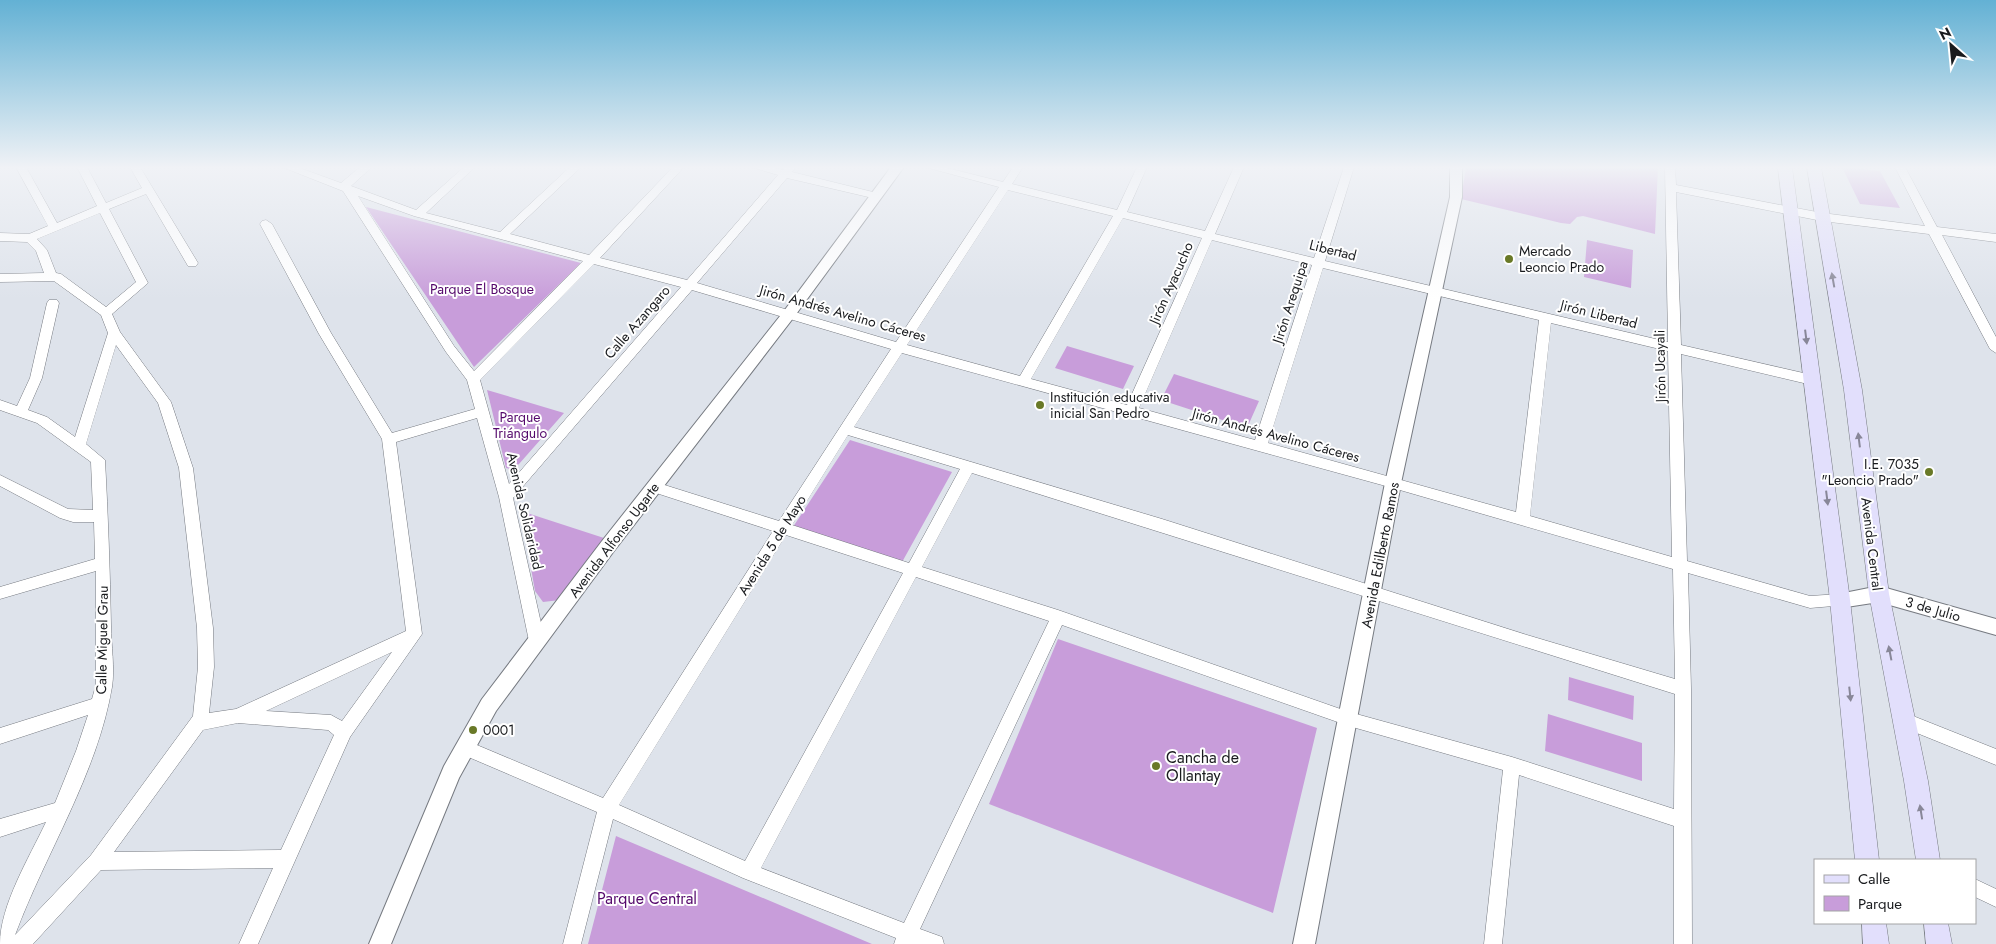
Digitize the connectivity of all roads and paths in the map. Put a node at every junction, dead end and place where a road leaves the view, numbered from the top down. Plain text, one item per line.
1 (45, 211) edge
2 (92, 211) edge
3 (104, 211) edge
4 (161, 211) edge
5 (360, 211) edge
6 (410, 211) edge
7 (421, 211) edge
8 (529, 211) edge
9 (637, 211) edge
10 (753, 211) edge
11 (866, 211) edge
12 (990, 211) edge
13 (1108, 211) edge
14 (1121, 211) edge
15 (1220, 211) edge
16 (1335, 211) edge
17 (1453, 211) edge
18 (1671, 211) edge
19 (1791, 211) edge
20 (1796, 211) edge
21 (1821, 211) edge
22 (1923, 211) edge
23 (418, 214) junction
24 (1120, 214) junction
25 (1822, 217) junction
26 (266, 224) dead end
27 (54, 227) junction
28 (1933, 231) junction
29 (1209, 235) junction
30 (502, 236) junction
31 (0, 237) edge
32 (30, 238) junction
33 (1996, 238) edge
34 (591, 260) junction
35 (1319, 262) junction
36 (192, 263) dead end
37 (51, 275) junction
38 (0, 278) edge
39 (690, 285) junction
40 (1437, 292) junction
41 (53, 303) dead end
42 (106, 313) junction
43 (789, 314) junction
44 (1546, 316) junction
45 (114, 333) junction
46 (898, 347) junction
47 (1674, 348) junction
48 (1996, 349) edge
49 (472, 379) junction
50 (1812, 380) junction
51 (1023, 382) junction
52 (1, 407) edge
53 (21, 412) junction
54 (483, 412) junction
55 (1131, 412) junction
56 (845, 429) junction
57 (389, 438) junction
58 (80, 446) junction
59 (1260, 447) junction
60 (968, 468) junction
61 (0, 480) edge
62 (1393, 483) junction
63 (655, 487) junction
64 (506, 497) junction
65 (100, 516) junction
66 (1522, 520) junction
67 (783, 528) junction
68 (103, 563) junction
69 (1680, 565) junction
70 (912, 570) junction
71 (1372, 591) junction
72 (0, 593) edge
73 (1879, 594) junction
74 (1840, 600) junction
75 (1058, 618) junction
76 (1996, 627) edge
77 (414, 634) junction
78 (537, 641) junction
79 (1682, 688) junction
80 (100, 704) junction
81 (238, 716) junction
82 (1350, 719) junction
83 (1903, 720) junction
84 (198, 723) junction
85 (344, 732) junction
86 (0, 736) edge
87 (465, 748) junction
88 (1996, 757) edge
89 (1512, 765) junction
90 (607, 808) junction
91 (62, 810) junction
92 (1682, 820) junction
93 (0, 828) edge
94 (286, 859) junction
95 (1867, 859) edge
96 (1928, 859) edge
97 (97, 861) junction
98 (749, 872) junction
99 (1976, 888) edge
100 (1996, 898) edge
101 (1874, 924) edge
102 (1936, 924) edge
103 (905, 939) edge
104 (3, 944) edge
105 (20, 944) edge
106 (248, 944) edge
107 (380, 944) edge
108 (572, 944) edge
109 (935, 944) edge
110 (1304, 944) edge
111 (1493, 944) edge
112 (1683, 944) edge
113 (1876, 944) edge
114 (1938, 944) edge

1 - 27 street
2 - 27 street
3 - 42 street
4 - 36 street
5 - 49 street, Avenida Solidaridad
6 - 23 street, Jirón Andrés Avelino Cáceres
7 - 23 street
8 - 30 street
9 - 34 street
10 - 39 street, Calle Azangaro
11 - 43 street, Avenida Alfonso Ugarte
12 - 46 street, Avenida 5 de Mayo
13 - 24 street, Libertad
14 - 24 street
15 - 29 street, Jirón Ayacucho
16 - 35 street, Jirón Arequipa
17 - 40 street, Avenida Edilberto Ramos
18 - 47 street, Jirón Ucayali
19 -> 50 main road
20 - 25 street
21 - 25 main road, Avenida Central
22 - 28 street
23 - 30 street, Jirón Andrés Avelino Cáceres
24 - 29 street, Libertad
24 - 51 street
25 - 28 street
73 -> 25 main road, Avenida Central
26 - 57 street
27 - 32 street
28 - 33 street
28 - 48 street
29 - 35 street, Libertad
29 - 55 street, Jirón Ayacucho
30 - 34 street, Jirón Andrés Avelino Cáceres
31 - 32 street
32 - 37 street
34 - 39 street, Jirón Andrés Avelino Cáceres
34 - 49 street
35 - 40 street, Libertad
35 - 59 street, Jirón Arequipa
37 - 38 street
37 - 42 street
39 - 43 street, Jirón Andrés Avelino Cáceres
39 - 64 street, Calle Azangaro
40 - 44 street, Jirón Libertad
40 - 62 street, Avenida Edilberto Ramos
41 - 53 street
42 - 45 street
43 - 46 street, Jirón Andrés Avelino Cáceres
43 - 63 street, Avenida Alfonso Ugarte
44 - 47 street, Jirón Libertad
44 - 66 street
45 - 58 street
45 - 84 street
46 - 51 street, Jirón Andrés Avelino Cáceres
46 - 56 street, Avenida 5 de Mayo
47 - 50 street, Jirón Libertad
47 - 69 street, Jirón Ucayali
49 - 54 street, Avenida Solidaridad
50 -> 74 main road
51 - 55 street, Jirón Andrés Avelino Cáceres
52 - 53 street, Calle Miguel Grau
53 - 58 street, Calle Miguel Grau
54 - 57 street
54 - 64 street, Avenida Solidaridad
55 - 59 street, Jirón Andrés Avelino Cáceres
56 - 60 street
56 - 67 street, Avenida 5 de Mayo
57 - 77 street
58 - 65 street, Calle Miguel Grau
59 - 62 street, Jirón Andrés Avelino Cáceres
60 - 70 street
60 - 71 street
61 - 65 street
62 - 66 street, Jirón Andrés Avelino Cáceres
62 - 71 street, Avenida Edilberto Ramos
63 - 67 street
63 - 78 street, Avenida Alfonso Ugarte
64 - 78 street, Avenida Solidaridad
65 - 68 street, Calle Miguel Grau
66 - 69 street, Jirón Andrés Avelino Cáceres
67 - 70 street
67 - 90 street, Avenida 5 de Mayo
68 - 72 street
68 - 80 street, Calle Miguel Grau
69 - 74 street, Jirón Andrés Avelino Cáceres
69 - 79 street, Jirón Ucayali
70 - 75 street
70 - 98 street
71 - 79 street
71 - 82 street, Avenida Edilberto Ramos
73 - 74 street, 3 de Julio
73 - 76 street, 3 de Julio
83 -> 73 main road, Avenida Central
74 -> 95 main road
75 - 82 street
75 - 103 street
77 - 81 street
77 - 85 street
78 - 87 street, Avenida Alfonso Ugarte
79 - 92 street, Jirón Ucayali
80 - 86 street
80 - 91 street, Calle Miguel Grau
81 - 84 street
81 - 85 street
82 - 89 street
82 - 110 street, Avenida Edilberto Ramos
83 - 88 street
96 -> 83 main road, Avenida Central
84 - 97 street
85 - 94 street
87 - 90 street
87 - 107 street, Avenida Alfonso Ugarte
89 - 92 street
89 - 111 street
90 - 98 street
90 - 108 street, Avenida 5 de Mayo
91 - 93 street
91 - 104 street, Calle Miguel Grau
92 - 112 street, Jirón Ucayali
94 - 97 street
94 - 106 street
97 - 105 street
98 - 103 street
99 - 100 street
101 - 113 main road
102 - 114 main road
103 - 109 street

